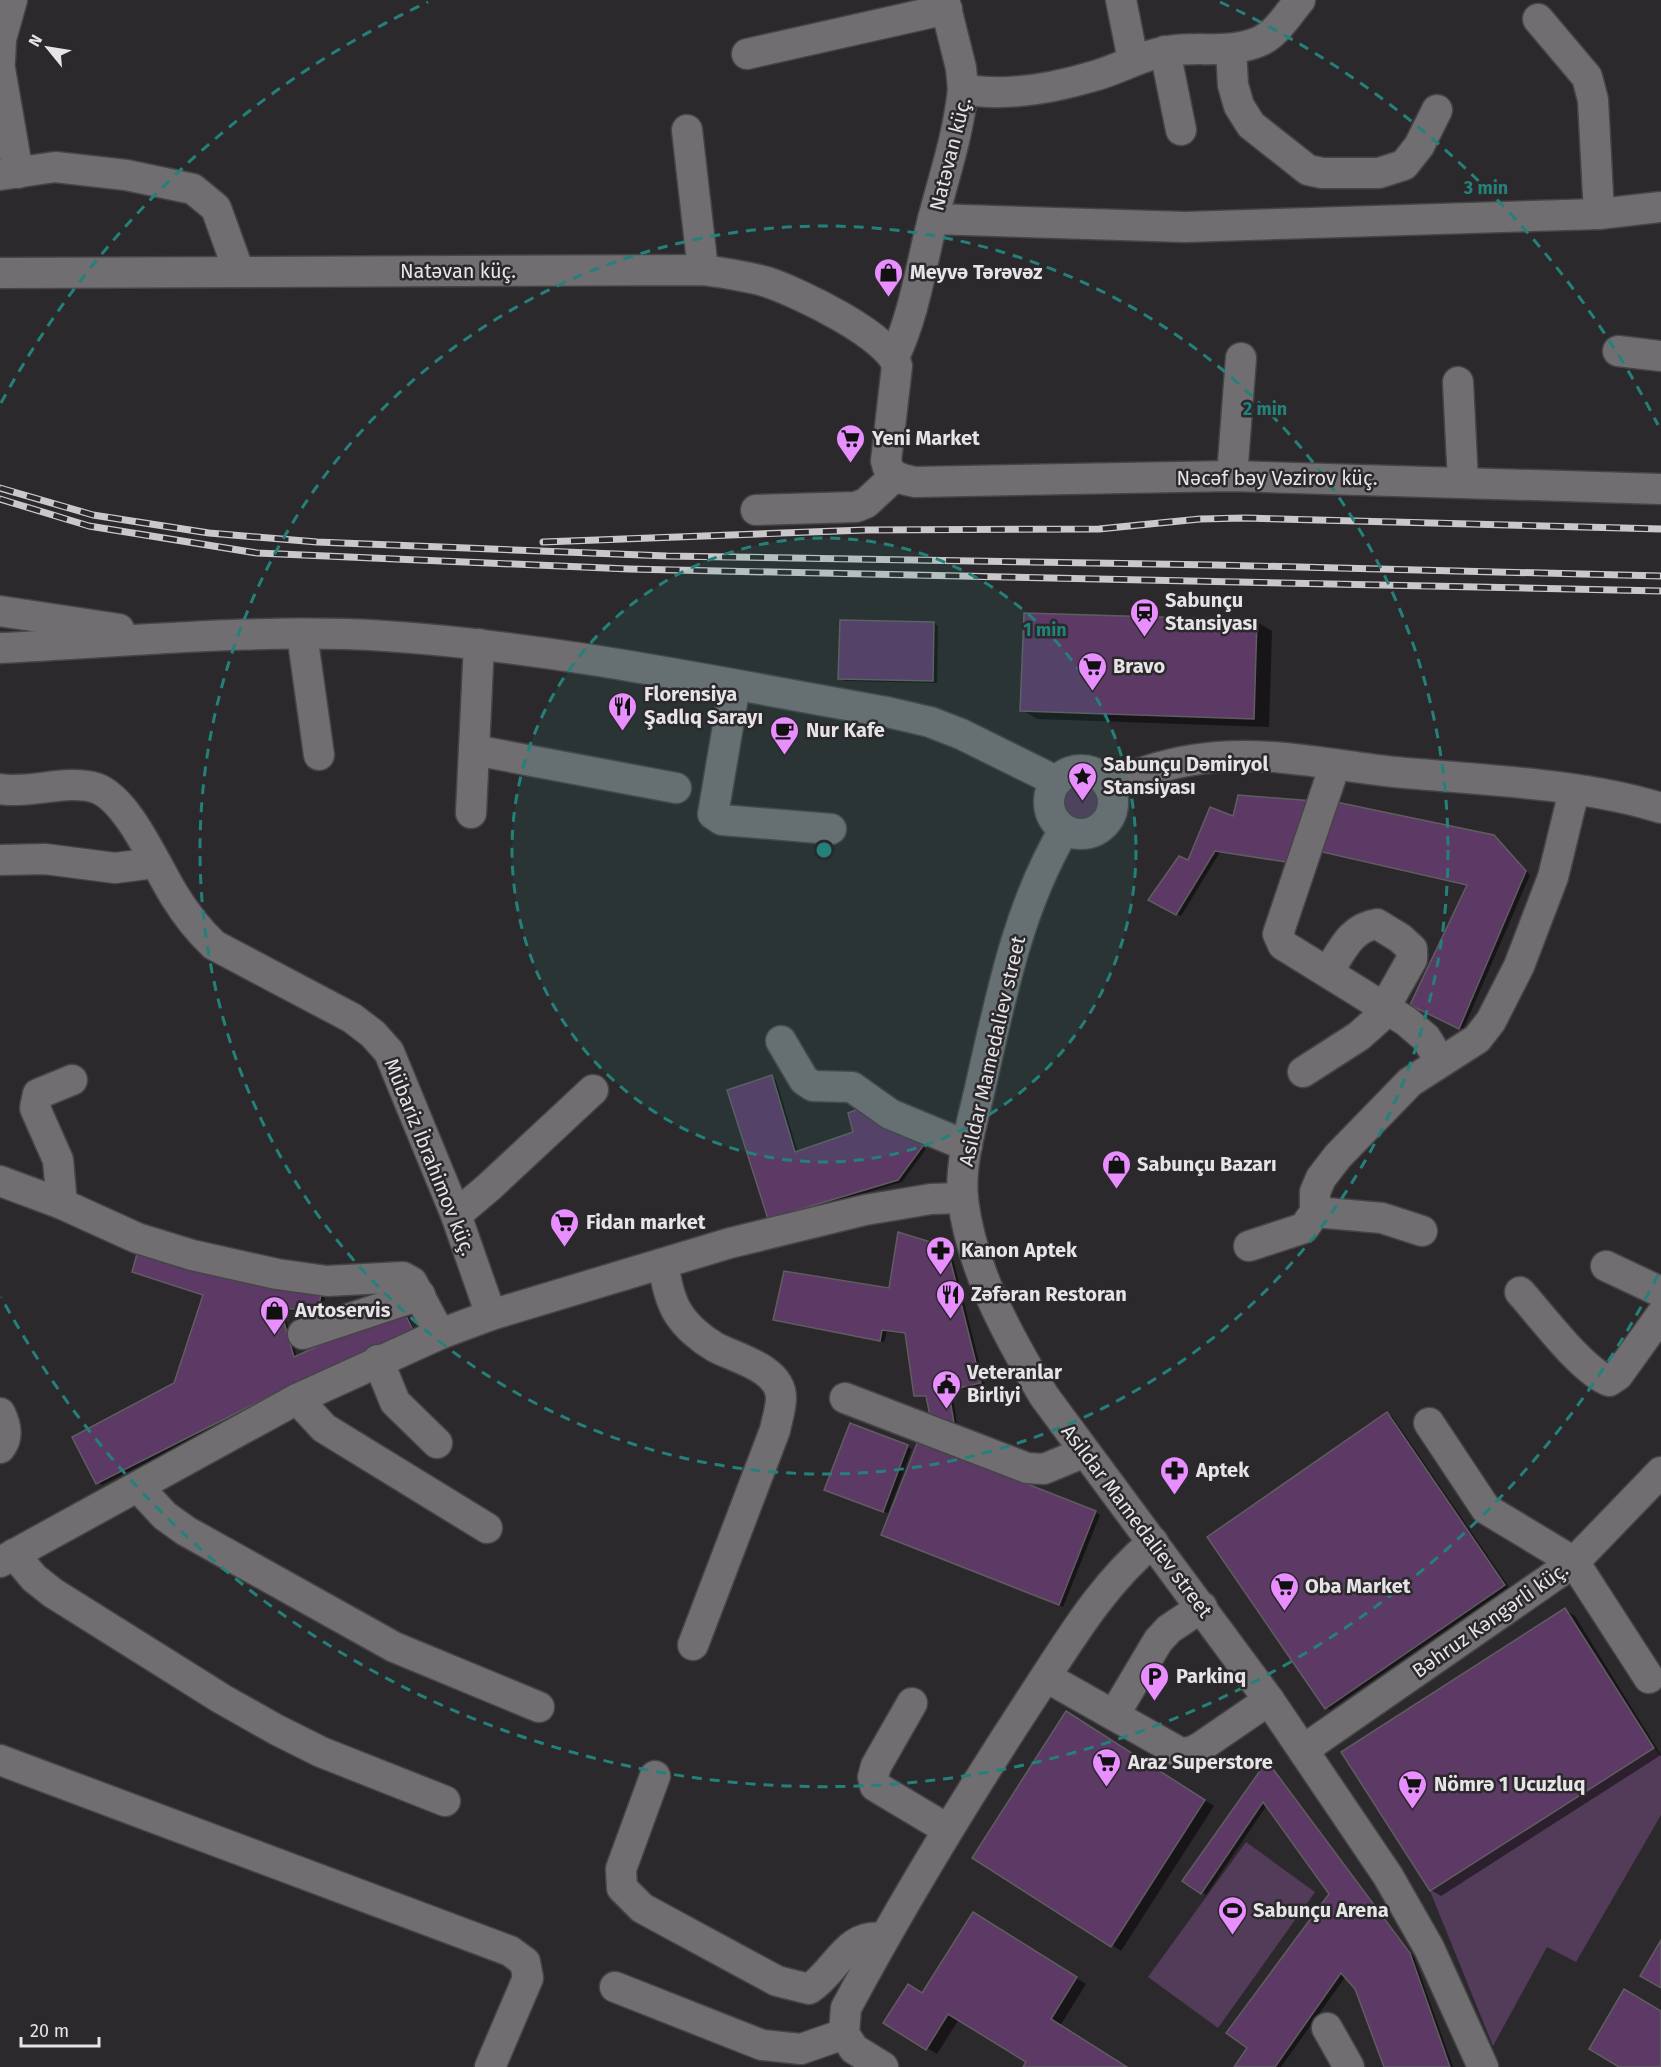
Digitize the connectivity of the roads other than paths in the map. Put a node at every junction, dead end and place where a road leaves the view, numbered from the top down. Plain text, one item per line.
1 (12, 0) edge
2 (1121, 0) edge
3 (1300, 0) edge
4 (945, 4) edge
5 (1538, 19) dead end
6 (1231, 49) junction
7 (1165, 51) junction
8 (747, 54) dead end
9 (1133, 60) junction
10 (0, 61) edge
11 (0, 69) edge
12 (963, 89) junction
13 (1437, 110) dead end
14 (1181, 129) dead end
15 (687, 130) dead end
16 (9, 174) edge
17 (1661, 207) edge
18 (1599, 214) junction
19 (933, 219) junction
20 (703, 270) junction
21 (239, 272) junction
22 (0, 273) edge
23 (1618, 351) dead end
24 (895, 356) junction
25 (1661, 356) edge
26 (1240, 358) dead end
27 (1458, 382) dead end
28 (1232, 476) junction
29 (894, 477) junction
30 (1463, 482) junction
31 (1661, 489) edge
32 (756, 510) dead end
33 (11, 613) edge
34 (302, 634) junction
35 (178, 639) junction
36 (0, 641) edge
37 (479, 644) junction
38 (0, 648) edge
39 (735, 685) junction
40 (474, 750) junction
41 (319, 755) dead end
42 (1335, 765) junction
43 (1056, 781) junction
44 (1109, 786) junction
45 (676, 788) dead end
46 (0, 789) edge
47 (1574, 791) junction
48 (1661, 808) edge
49 (471, 813) dead end
50 (831, 829) dead end
51 (1064, 830) junction
52 (0, 861) edge
53 (155, 863) junction
54 (1328, 972) junction
55 (1386, 1007) junction
56 (781, 1041) dead end
57 (1440, 1061) junction
58 (1303, 1072) dead end
59 (72, 1080) dead end
60 (593, 1090) dead end
61 (967, 1146) junction
62 (0, 1181) edge
63 (963, 1198) junction
64 (62, 1204) junction
65 (1315, 1212) junction
66 (456, 1215) junction
67 (1422, 1231) dead end
68 (1249, 1246) dead end
69 (663, 1264) junction
70 (1606, 1266) dead end
71 (1520, 1292) dead end
72 (1661, 1292) edge
73 (420, 1296) junction
74 (491, 1315) junction
75 (1661, 1315) edge
76 (303, 1334) dead end
77 (440, 1334) junction
78 (378, 1360) junction
79 (845, 1398) dead end
80 (297, 1399) junction
81 (0, 1413) edge
82 (1429, 1423) dead end
83 (437, 1443) dead end
84 (0, 1448) edge
85 (1085, 1452) junction
86 (1661, 1472) edge
87 (138, 1487) junction
88 (487, 1528) dead end
89 (1153, 1542) junction
90 (7, 1558) edge
91 (1574, 1562) junction
92 (1202, 1607) junction
93 (693, 1646) dead end
94 (1046, 1677) junction
95 (1648, 1678) dead end
96 (1269, 1700) junction
97 (912, 1703) dead end
98 (539, 1707) dead end
99 (1114, 1715) junction
100 (1303, 1750) junction
101 (0, 1760) edge
102 (655, 1776) dead end
103 (445, 1801) dead end
104 (947, 1829) junction
105 (884, 1938) junction
106 (615, 1987) dead end
107 (1327, 2028) dead end
108 (844, 2034) junction
109 (490, 2067) edge
110 (884, 2067) edge
111 (1349, 2067) edge
112 (1483, 2067) edge

1 - 10 street
2 - 9 street
3 - 6 street, Natəvan küç.
4 - 8 street
4 - 12 street
5 - 18 street
6 - 7 street, Natəvan küç.
6 - 13 street
7 - 9 street, Natəvan küç.
7 - 14 street
9 - 12 street, Natəvan küç.
11 - 16 street
12 - 19 street, Natəvan küç.
15 - 20 street
16 - 21 street
17 - 18 street
18 - 19 street
19 - 24 street, Natəvan küç.
20 - 21 street, Natəvan küç.
20 - 24 street, Natəvan küç.
21 - 22 street, Natəvan küç.
23 - 25 street
24 - 29 street, Natəvan küç.
26 - 28 street
27 - 30 street
28 - 29 street, Nəcəf bəy Vəzirov küç.
28 - 30 street, Nəcəf bəy Vəzirov küç.
29 - 32 street
30 - 31 street, Nəcəf bəy Vəzirov küç.
33 - 35 street
33 - 36 street
34 - 35 street
34 - 37 street
34 - 41 street
35 - 38 street
37 - 39 street
37 - 40 street
39 - 43 street
39 - 50 street
40 - 45 street
40 - 49 street
42 - 44 street
42 - 47 street
42 - 54 street
43 - 44 street
43 - 51 street
44 - 51 street
46 - 53 street, Mübariz İbrahimov küç.
47 - 48 street
47 - 57 street
51 - 61 street, Asildar Mamedaliev street
52 - 53 street
53 - 66 street, Mübariz İbrahimov küç.
54 - 55 street
54 - 55 street
55 - 57 street
55 - 58 street
56 - 61 street
57 - 65 street
59 - 64 street
60 - 66 street
61 - 63 street, Asildar Mamedaliev street
62 - 64 street
63 - 69 street
63 - 85 street, Asildar Mamedaliev street
64 - 73 street
65 - 67 street
65 - 68 street
66 - 74 street, Mübariz İbrahimov küç.
69 - 74 street
69 - 93 street
70 - 72 street
71 - 75 street
73 - 76 street
73 - 77 street
74 - 77 street
77 - 78 street
78 - 80 street
78 - 83 street
79 - 85 street
80 - 87 street
80 - 88 street
81 - 84 street
82 - 91 street
85 - 89 street, Asildar Mamedaliev street
86 - 91 street, Bəhruz Kəngərli küç.
87 - 90 street
87 - 98 street
89 - 92 street, Asildar Mamedaliev street
89 - 94 street
90 - 103 street
91 - 95 street
91 - 100 street, Bəhruz Kəngərli küç.
92 - 96 street, Asildar Mamedaliev street
92 - 99 street
94 - 99 street
94 - 104 street
96 - 99 street
96 - 100 street, Asildar Mamedaliev street
97 - 104 street
100 - 112 street, Asildar Mamedaliev street
101 - 109 street
102 - 105 street
104 - 105 street
105 - 108 street
106 - 108 street
107 - 111 street
108 - 110 street

